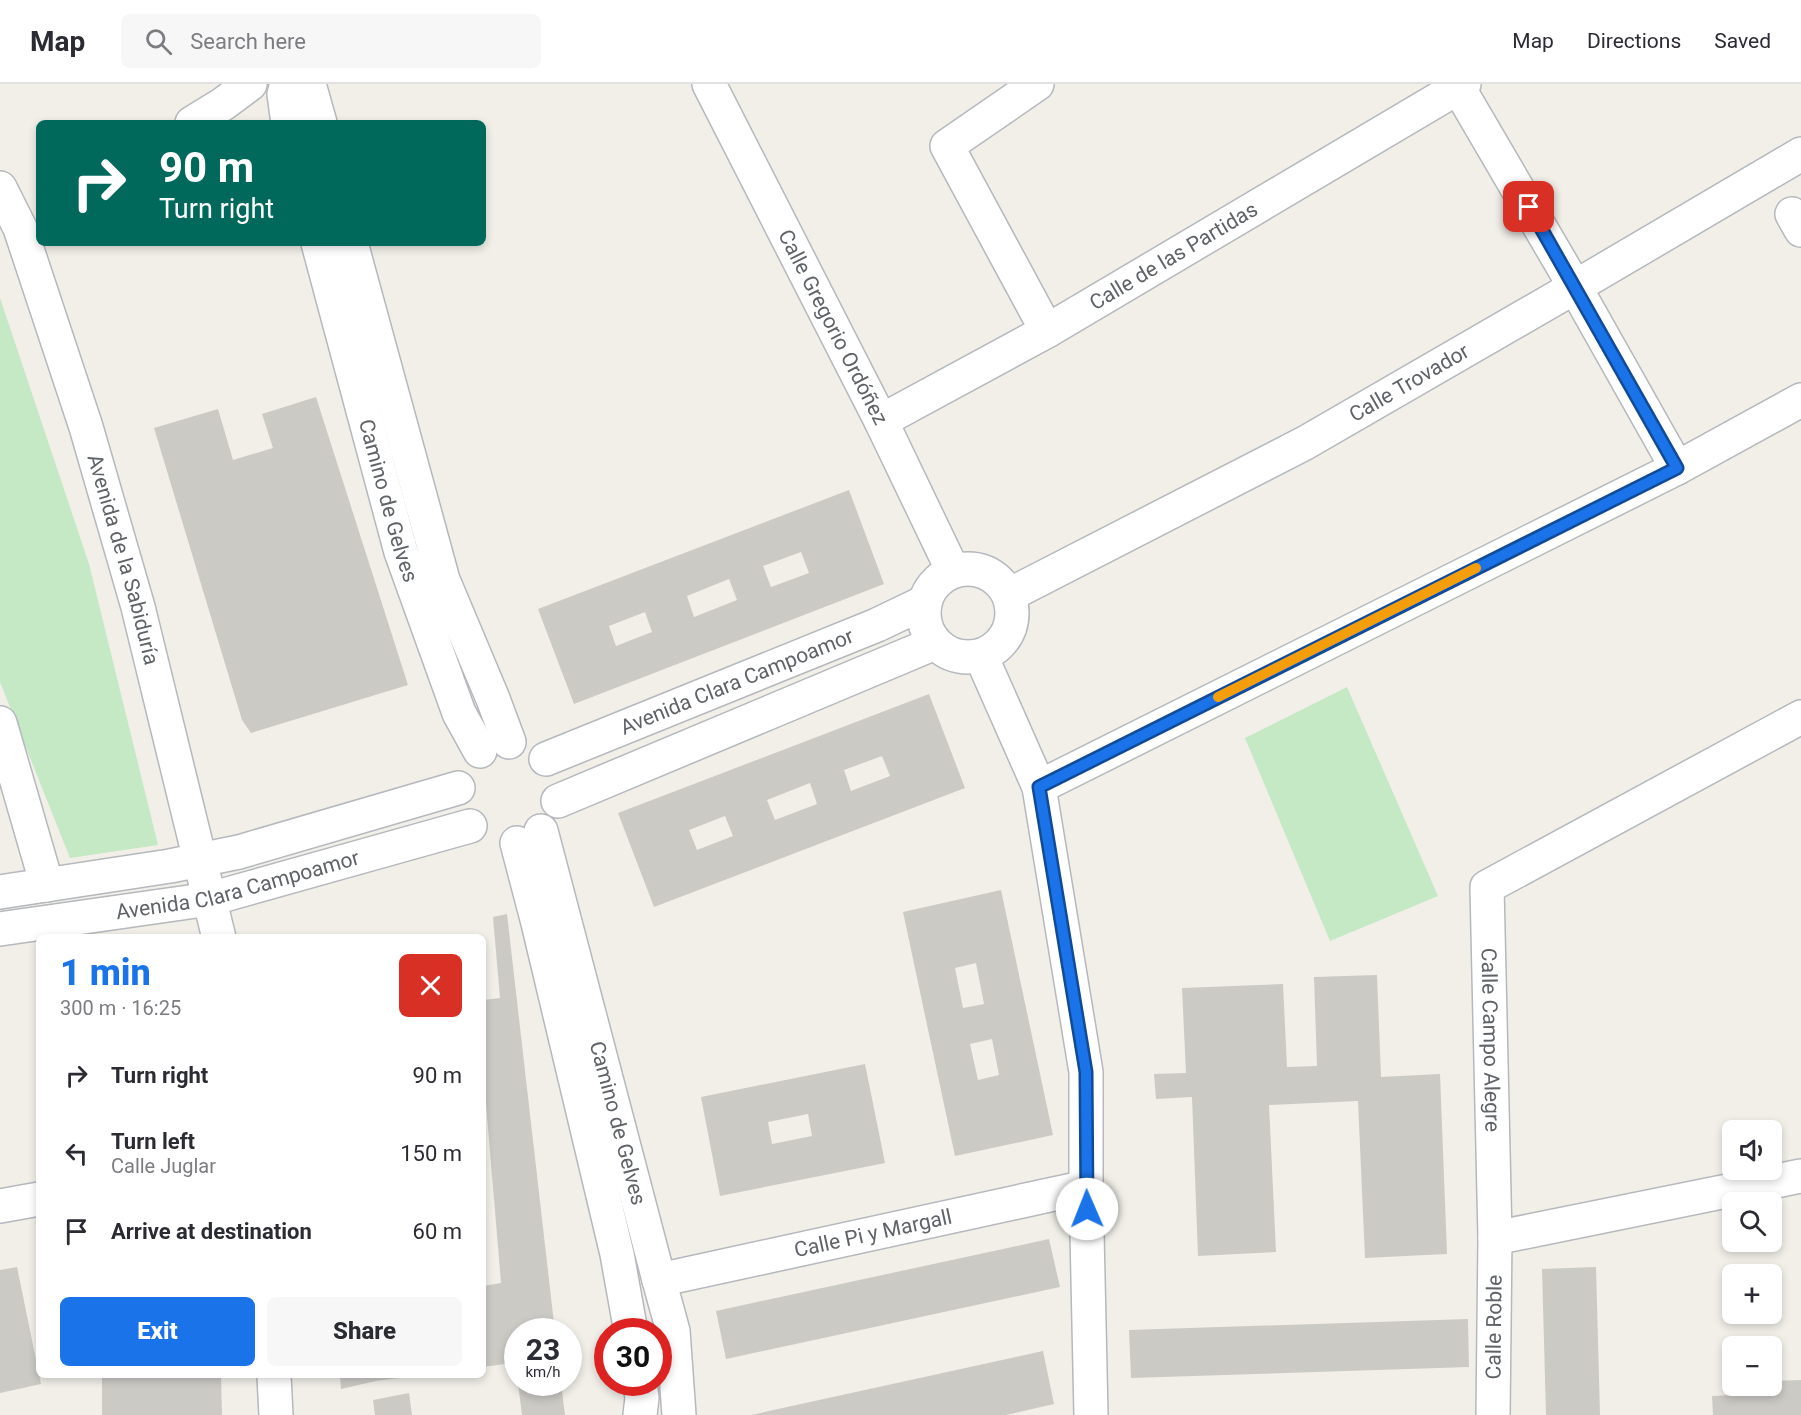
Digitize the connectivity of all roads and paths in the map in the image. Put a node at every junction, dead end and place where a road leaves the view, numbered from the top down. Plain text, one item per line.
1 (250, 84) edge
2 (287, 84) edge
3 (309, 84) edge
4 (709, 84) edge
5 (1037, 84) edge
6 (1461, 86) edge
7 (197, 120) edge
8 (288, 120) edge
9 (319, 120) edge
10 (1801, 154) edge
11 (0, 188) edge
12 (20, 227) edge
13 (319, 246) edge
14 (352, 246) edge
15 (1575, 287) junction
16 (1047, 331) junction
17 (1801, 400) edge
18 (880, 421) junction
19 (1677, 468) junction
20 (953, 571) junction
21 (1009, 595) junction
22 (925, 602) junction
23 (935, 643) junction
24 (981, 656) junction
25 (1801, 717) edge
26 (0, 723) edge
27 (495, 747) junction
28 (546, 759) junction
29 (1039, 787) junction
30 (458, 788) junction
31 (558, 801) junction
32 (470, 826) junction
33 (529, 837) junction
34 (201, 860) junction
35 (47, 885) junction
36 (0, 892) edge
37 (210, 898) junction
38 (0, 929) edge
39 (218, 934) edge
40 (1801, 1176) edge
41 (1086, 1187) junction
42 (36, 1200) edge
43 (0, 1206) edge
44 (1495, 1238) junction
45 (659, 1281) junction
46 (628, 1318) edge
47 (274, 1378) edge
48 (642, 1396) edge
49 (276, 1415) edge
50 (640, 1415) edge
51 (679, 1415) edge
52 (1091, 1415) edge
53 (1493, 1415) edge

1 - 7 street
2 - 8 street
3 - 9 street
4 - 18 street, Calle Gregorio Ordóñez
5 - 16 street
6 - 15 street
6 - 16 street, Calle de las Partidas
10 - 15 street, Calle Trovador
11 - 12 street, Avenida de la Sabiduría
12 - 34 street, Avenida de la Sabiduría
13 - 27 street, Camino de Gelves
14 - 27 street, Camino de Gelves
15 - 19 street
15 - 21 street, Calle Trovador
16 - 18 street, Calle de las Partidas
17 - 19 street
18 - 20 street, Calle Gregorio Ordóñez
19 - 29 street
20 - 21 street
20 - 22 street
21 - 24 street
22 - 23 street
22 - 28 street, Avenida Clara Campoamor
23 - 24 street
23 - 31 street, Avenida Clara Campoamor
24 - 29 street
25 - 44 street, Calle Campo Alegre
26 - 35 street
27 - 28 street
27 - 30 street
28 - 31 street
29 - 41 street
30 - 32 street
30 - 34 street, Avenida Clara Campoamor
31 - 33 street
32 - 33 street
32 - 37 street, Avenida Clara Campoamor
33 - 45 street, Camino de Gelves
33 - 46 street, Camino de Gelves
34 - 35 street, Avenida Clara Campoamor
34 - 37 street, Avenida de la Sabiduría
35 - 36 street, Avenida Clara Campoamor
37 - 38 street, Avenida Clara Campoamor
37 - 39 street, Avenida de la Sabiduría
40 - 44 street
41 - 45 street, Calle Pi y Margall
41 - 52 street
42 - 43 street
44 - 53 street, Calle Roble
45 - 51 street, Camino de Gelves
47 - 49 street
48 - 50 street

